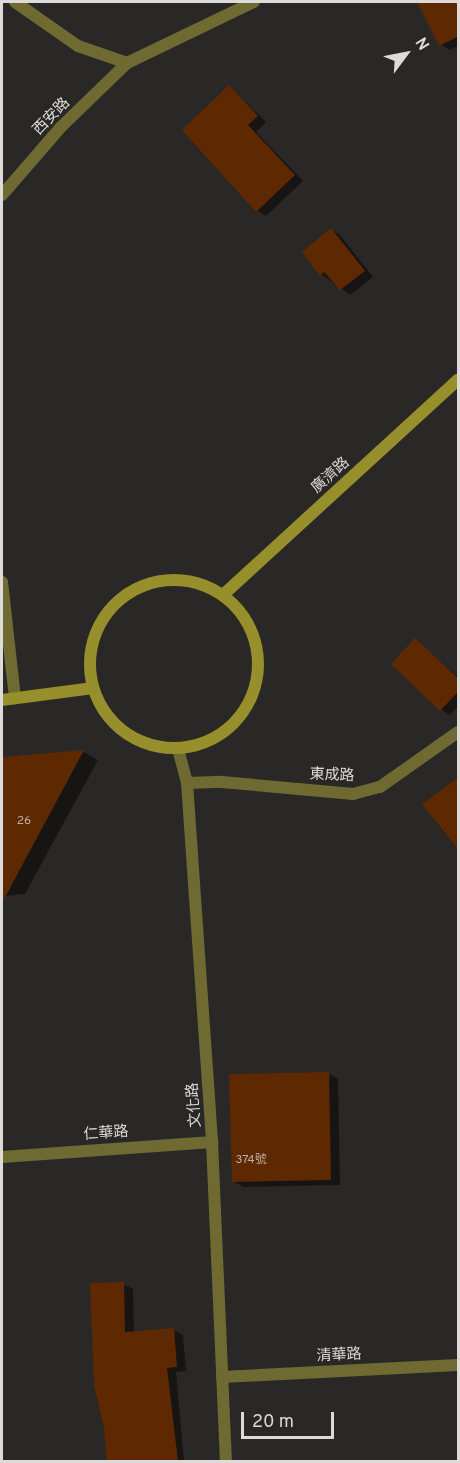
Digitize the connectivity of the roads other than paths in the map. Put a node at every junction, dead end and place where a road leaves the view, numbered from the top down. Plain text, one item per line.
1 (15, 2) edge
2 (254, 2) edge
3 (127, 63) junction
4 (2, 195) edge
5 (459, 380) edge
6 (2, 582) edge
7 (223, 595) junction
8 (93, 688) junction
9 (15, 698) junction
10 (2, 700) edge
11 (459, 732) edge
12 (178, 749) junction
13 (187, 783) junction
14 (212, 1142) junction
15 (2, 1157) edge
16 (459, 1365) edge
17 (222, 1377) junction
18 (226, 1461) edge

1 - 3 street
2 - 3 street, 西安路
3 - 4 street, 西安路
5 - 7 main road, 廣濟路
6 - 9 street
7 - 8 main road
7 - 12 main road
8 - 9 main road
8 - 12 main road
9 - 10 main road
11 - 13 street, 東成路
12 - 13 street, 文化路
13 - 14 street, 文化路
14 - 15 street, 仁華路
14 - 17 street, 文化路
16 - 17 street, 清華路
17 - 18 street, 文化路

